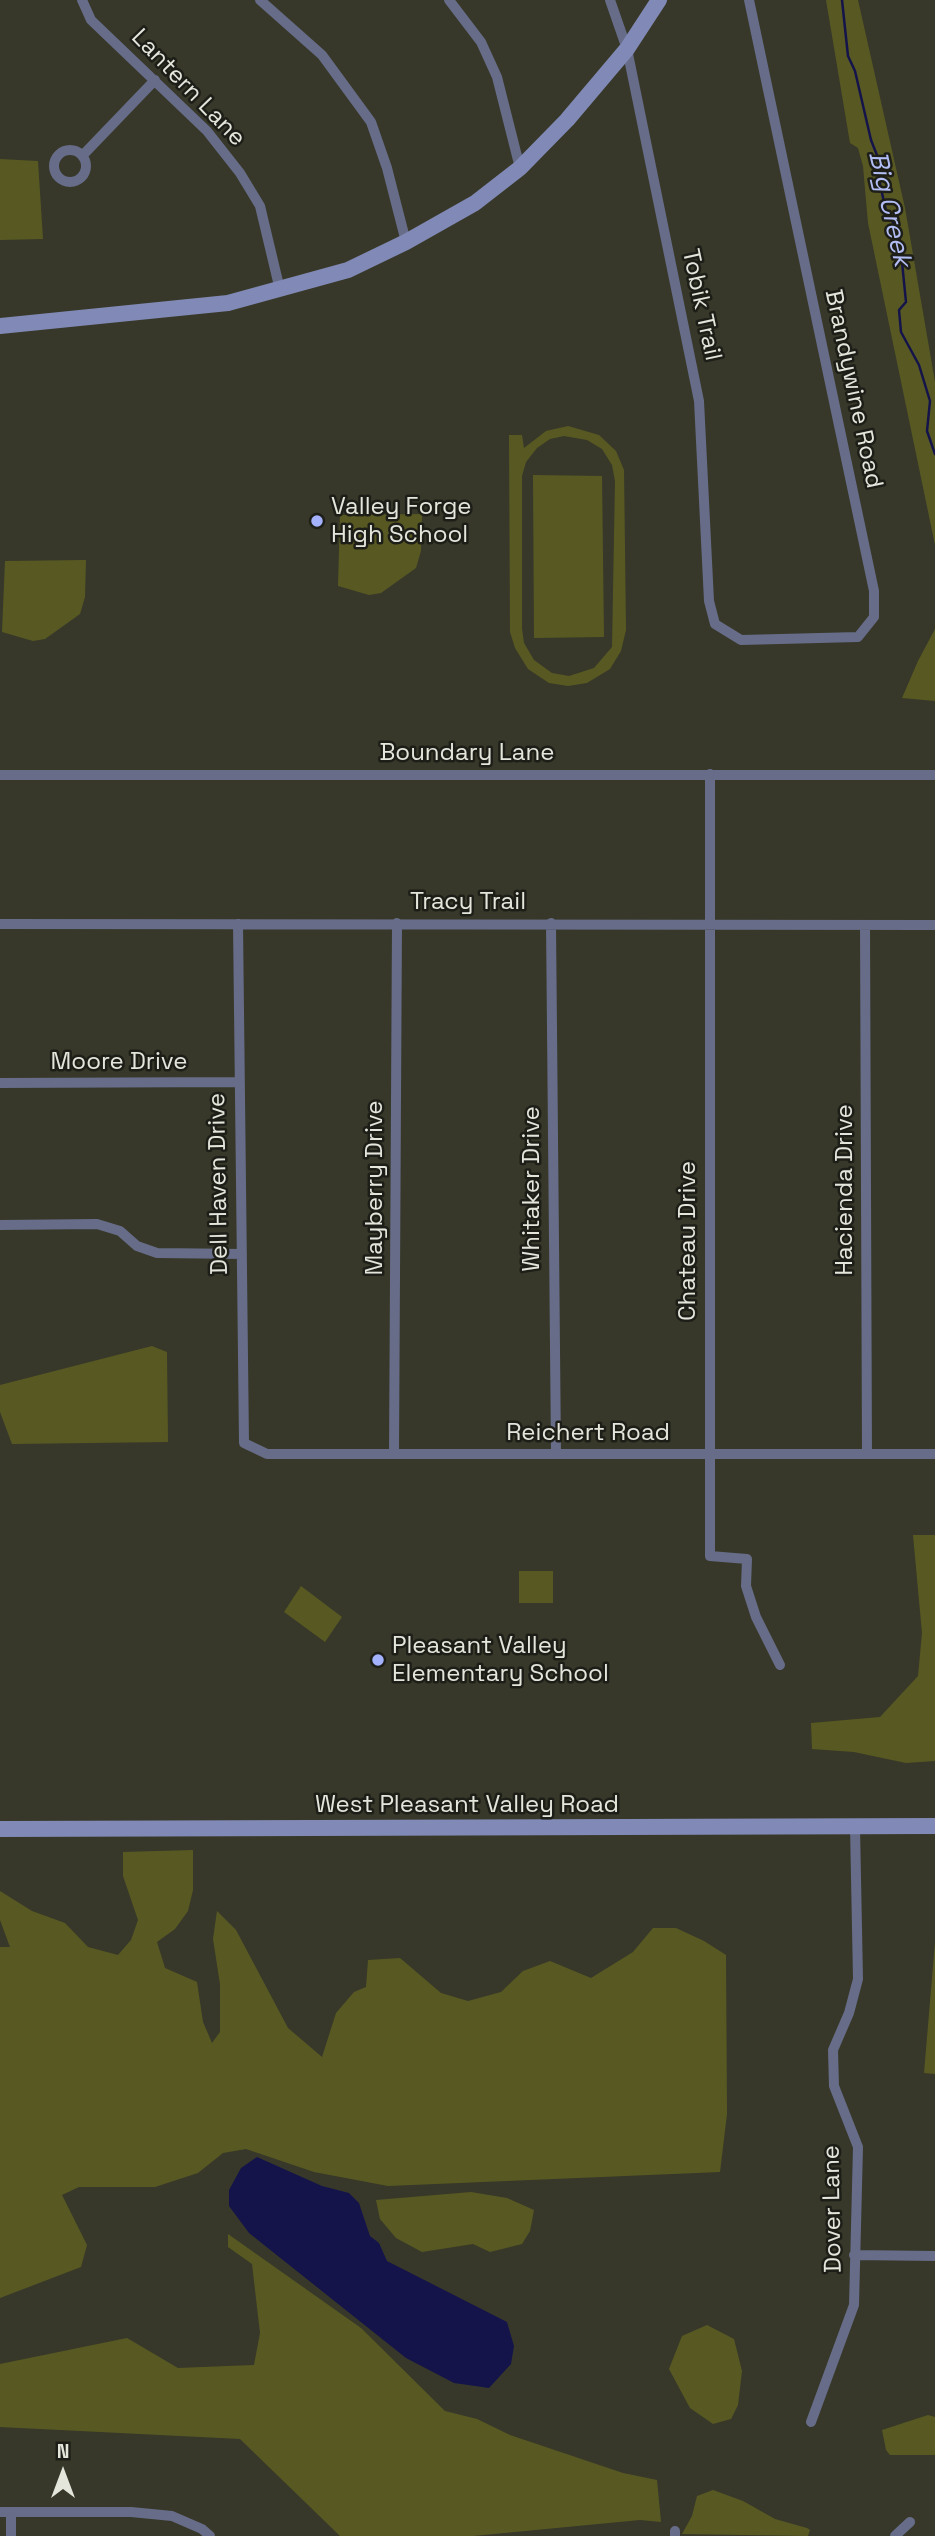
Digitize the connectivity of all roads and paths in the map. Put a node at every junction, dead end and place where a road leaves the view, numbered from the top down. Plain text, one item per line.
1 (82, 0) edge
2 (260, 0) edge
3 (449, 0) edge
4 (610, 0) edge
5 (659, 0) edge
6 (749, 0) edge
7 (627, 49) junction
8 (155, 80) junction
9 (83, 155) dead end
10 (520, 168) junction
11 (406, 242) junction
12 (280, 290) junction
13 (0, 326) edge
14 (715, 624) joint
15 (710, 774) junction
16 (0, 775) edge
17 (935, 775) edge
18 (397, 923) junction
19 (551, 923) junction
20 (0, 924) edge
21 (238, 924) junction
22 (710, 925) junction
23 (865, 925) junction
24 (935, 925) edge
25 (238, 1082) junction
26 (0, 1083) edge
27 (0, 1224) edge
28 (242, 1254) junction
29 (244, 1443) joint
30 (394, 1454) junction
31 (555, 1454) junction
32 (709, 1454) junction
33 (867, 1454) junction
34 (935, 1454) edge
35 (780, 1665) dead end
36 (855, 1826) junction
37 (935, 1826) edge
38 (0, 1829) edge
39 (855, 2255) junction
40 (935, 2256) edge
41 (811, 2422) dead end
42 (5, 2512) edge
43 (910, 2522) dead end
44 (11, 2536) edge
45 (210, 2536) edge
46 (895, 2536) edge

1 - 8 street, Lantern Lane
2 - 11 street
3 - 10 street
4 - 7 street, Tobik Trail
5 - 7 main road
6 - 14 street, Brandywine Road
7 - 10 main road
7 - 14 street, Tobik Trail
8 - 9 street
8 - 12 street, Lantern Lane
10 - 11 main road
11 - 12 main road
12 - 13 main road
15 - 16 street, Boundary Lane
15 - 17 street, Boundary Lane
15 - 22 street, Chateau Drive
18 - 19 street, Tracy Trail
18 - 21 street, Tracy Trail
18 - 30 street, Mayberry Drive
19 - 22 street, Tracy Trail
19 - 31 street, Whitaker Drive
20 - 21 street, Tracy Trail
21 - 25 street, Dell Haven Drive
22 - 23 street, Tracy Trail
22 - 32 street, Chateau Drive
23 - 24 street, Tracy Trail
23 - 33 street, Hacienda Drive
25 - 26 street, Moore Drive
25 - 28 street, Dell Haven Drive
27 - 28 street
28 - 29 street, Dell Haven Drive
29 - 30 street, Reichert Road
30 - 31 street, Reichert Road
31 - 32 street, Reichert Road
32 - 33 street, Reichert Road
32 - 35 street, Chateau Drive
33 - 34 street, Reichert Road
36 - 37 main road, West Pleasant Valley Road
36 - 38 main road, West Pleasant Valley Road
36 - 39 street, Dover Lane
39 - 40 street
39 - 41 street, Dover Lane
42 - 44 street
42 - 45 street
43 - 46 street

